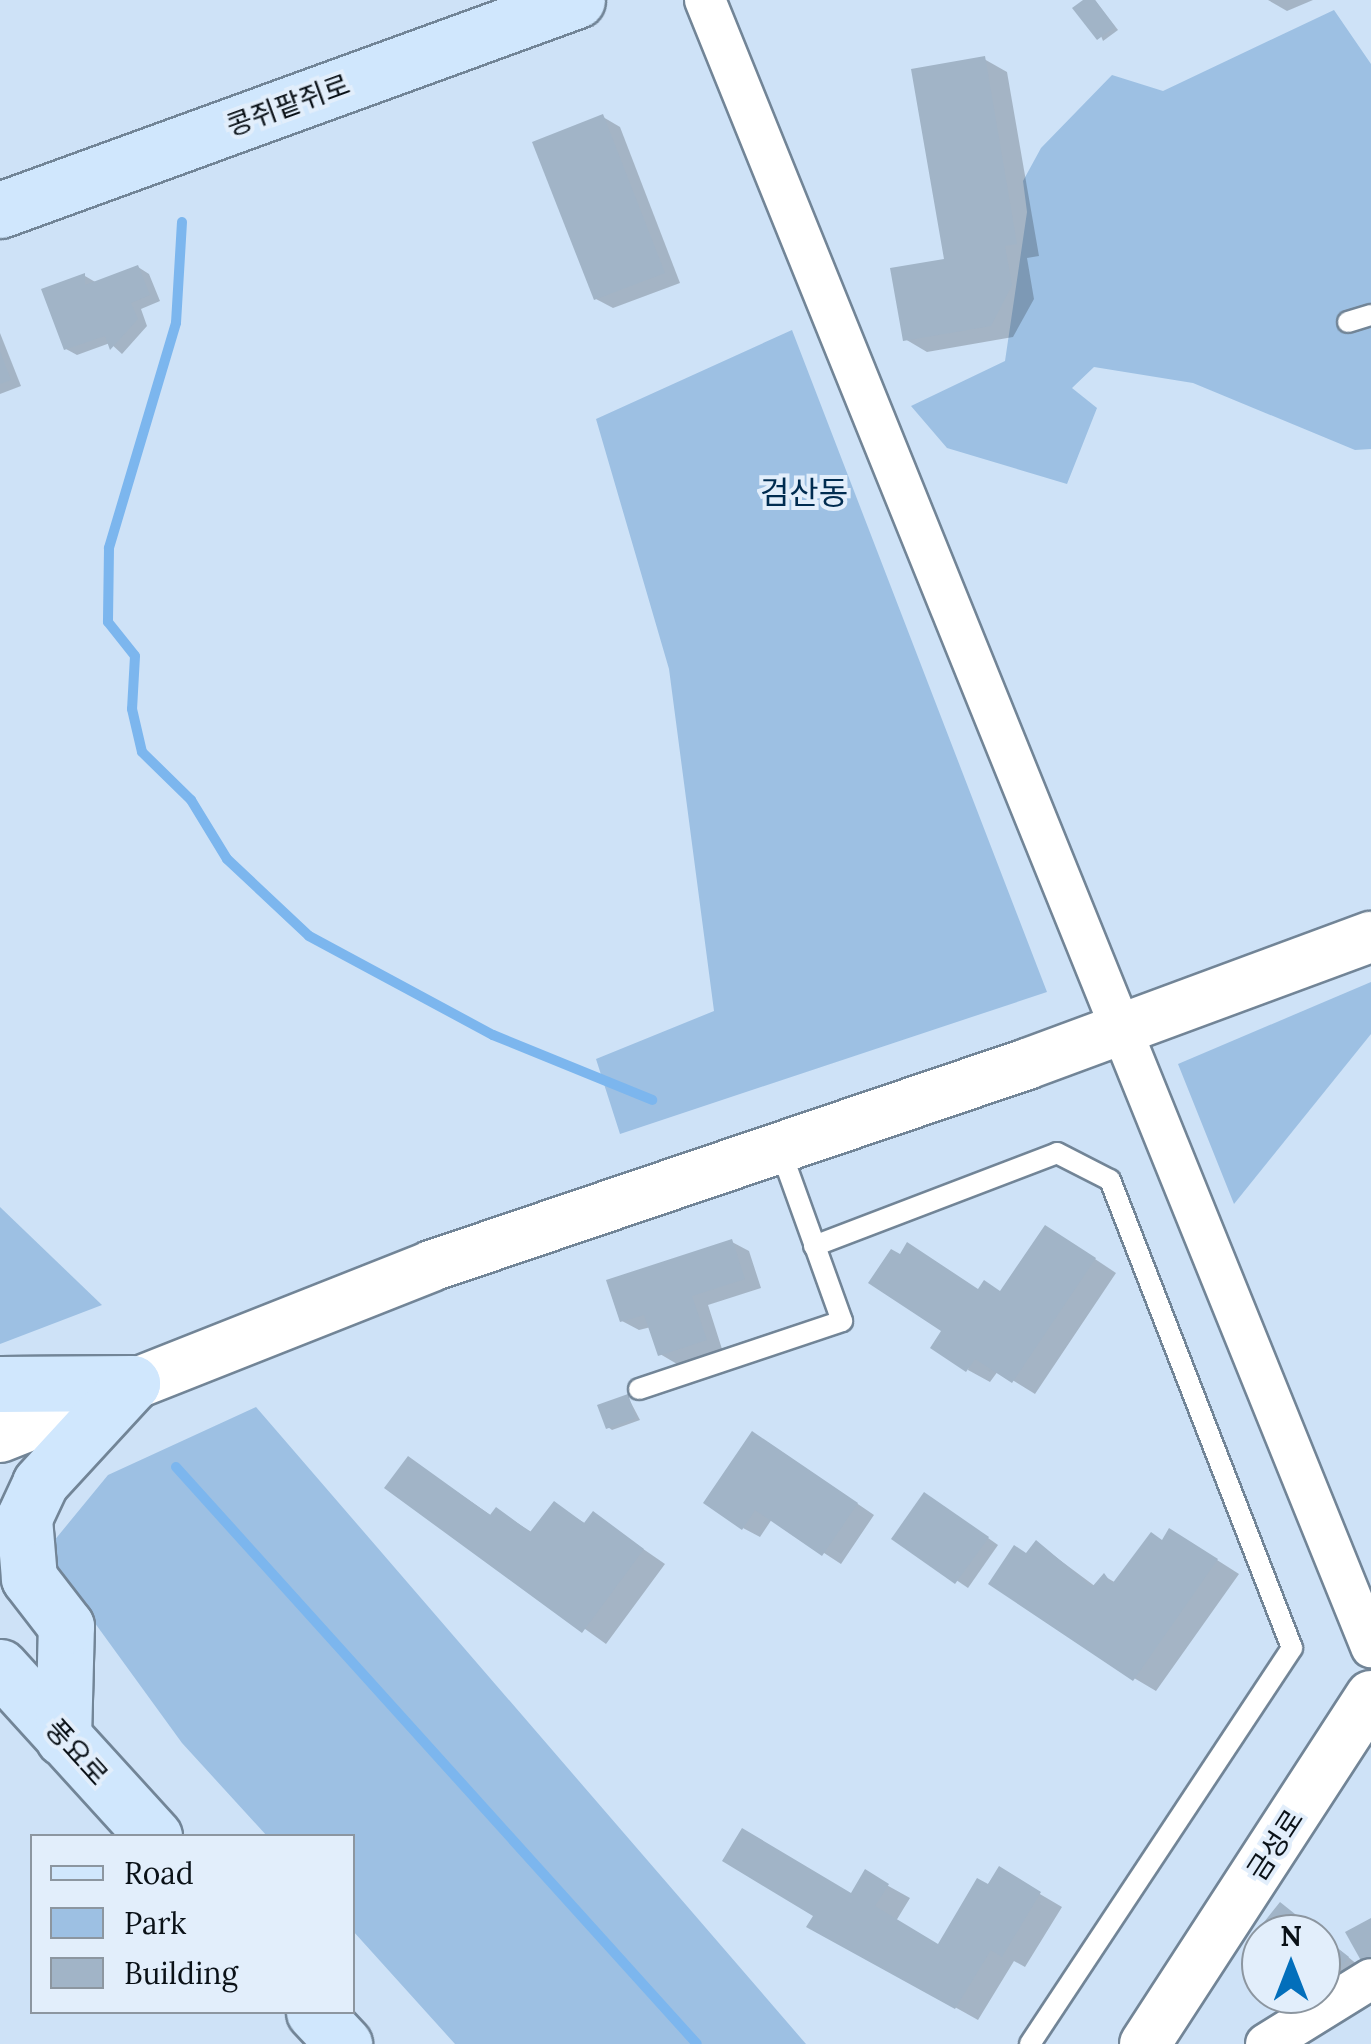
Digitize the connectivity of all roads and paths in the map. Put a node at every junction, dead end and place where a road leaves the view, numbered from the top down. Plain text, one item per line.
1 (577, 0) edge
2 (705, 0) edge
3 (0, 210) edge
4 (1371, 315) edge
5 (1348, 322) dead end
6 (1371, 937) edge
7 (1121, 1030) junction
8 (780, 1148) junction
9 (814, 1246) junction
10 (132, 1383) junction
11 (0, 1384) edge
12 (639, 1389) dead end
13 (0, 1438) edge
14 (1371, 1647) edge
15 (0, 1667) edge
16 (1371, 1696) edge
17 (0, 1703) edge
18 (64, 1738) junction
19 (152, 1834) edge
20 (1371, 1979) edge
21 (316, 2014) edge
22 (1153, 2041) edge
23 (344, 2044) edge
24 (1030, 2044) edge
25 (1266, 2044) edge

1 - 3 main road, 콩쥐팥쥐로
2 - 7 street
4 - 5 lane
6 - 7 street
7 - 8 street
7 - 14 street
8 - 9 lane
8 - 10 street
9 - 12 lane
9 - 24 lane
10 - 11 main road
10 - 13 street
10 - 18 main road
15 - 18 main road, 풍요로
16 - 22 street, 금성로
17 - 18 main road
18 - 19 main road, 풍요로
20 - 25 street
21 - 23 main road

